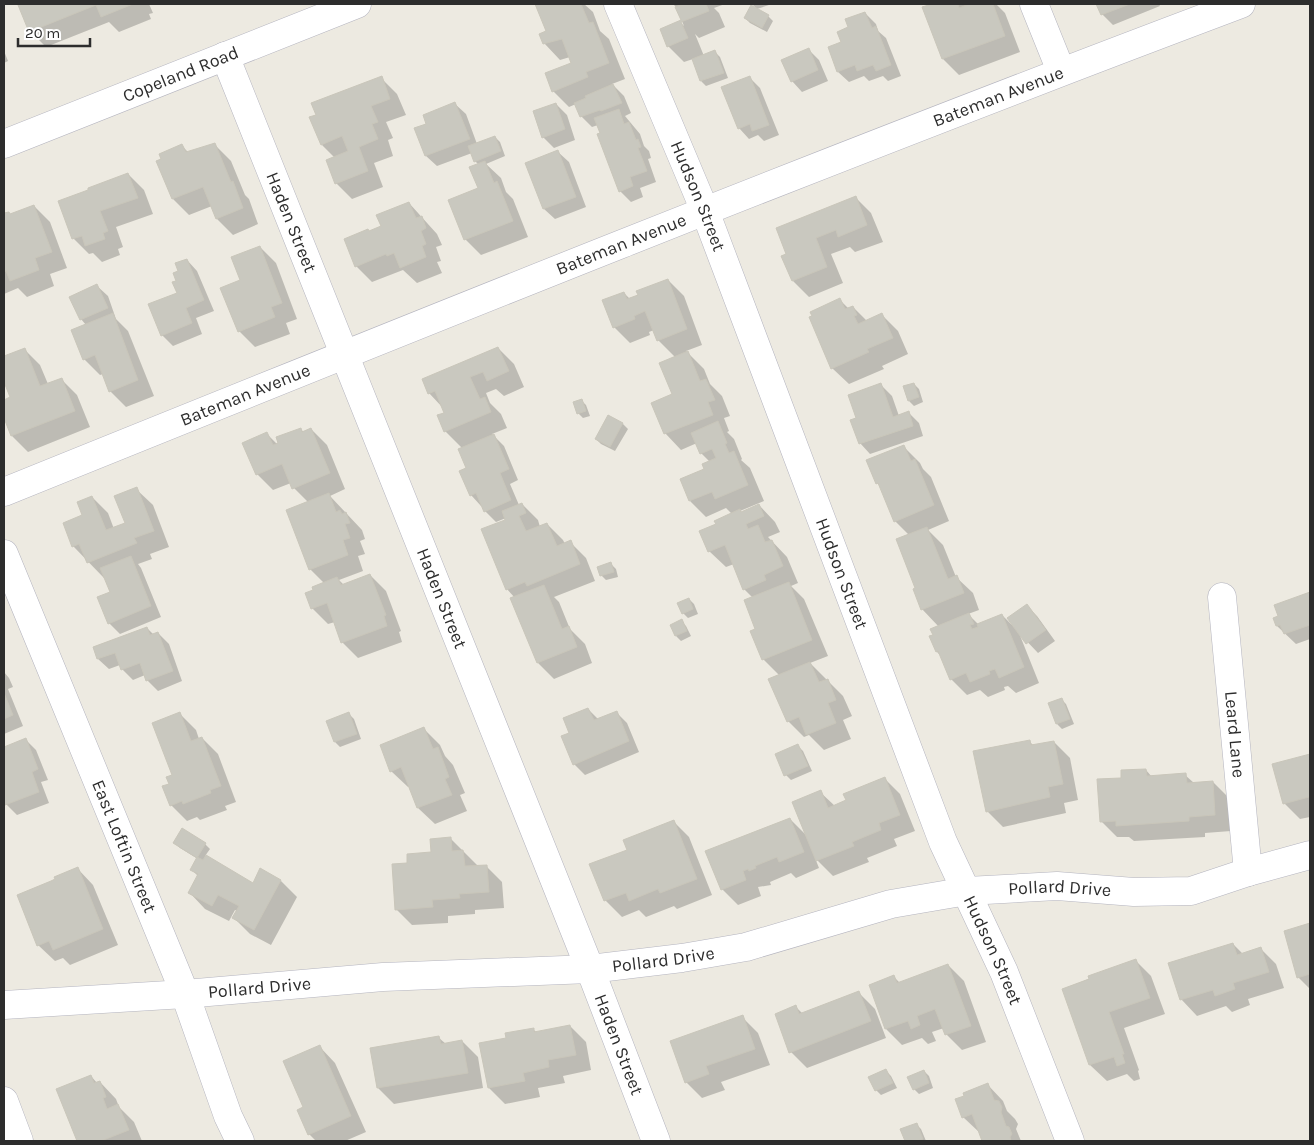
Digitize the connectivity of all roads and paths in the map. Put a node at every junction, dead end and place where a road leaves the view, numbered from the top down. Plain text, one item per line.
1 (357, 4) edge
2 (618, 4) edge
3 (1034, 4) edge
4 (1241, 4) edge
5 (226, 56) junction
6 (1061, 71) junction
7 (4, 144) edge
8 (705, 211) junction
9 (344, 354) junction
10 (4, 492) edge
11 (4, 554) edge
12 (1222, 597) dead end
13 (1310, 855) edge
14 (1248, 872) junction
15 (968, 891) junction
16 (590, 970) junction
17 (185, 994) junction
18 (4, 1005) edge
19 (4, 1101) edge
20 (19, 1141) edge
21 (240, 1141) edge
22 (656, 1141) edge
23 (1070, 1141) edge

1 - 5 street, Copeland Road
2 - 8 street, Hudson Street
3 - 6 street
4 - 6 street, Bateman Avenue
5 - 7 street, Copeland Road
5 - 9 street, Haden Street
6 - 8 street, Bateman Avenue
8 - 9 street, Bateman Avenue
8 - 15 street, Hudson Street
9 - 10 street, Bateman Avenue
9 - 16 street, Haden Street
11 - 17 street, East Loftin Street
12 - 14 street, Leard Lane
13 - 14 street, Pollard Drive
14 - 15 street, Pollard Drive
15 - 16 street, Pollard Drive
15 - 23 street, Hudson Street
16 - 17 street, Pollard Drive
16 - 22 street, Haden Street
17 - 18 street, Pollard Drive
17 - 21 street, East Loftin Street
19 - 20 street

